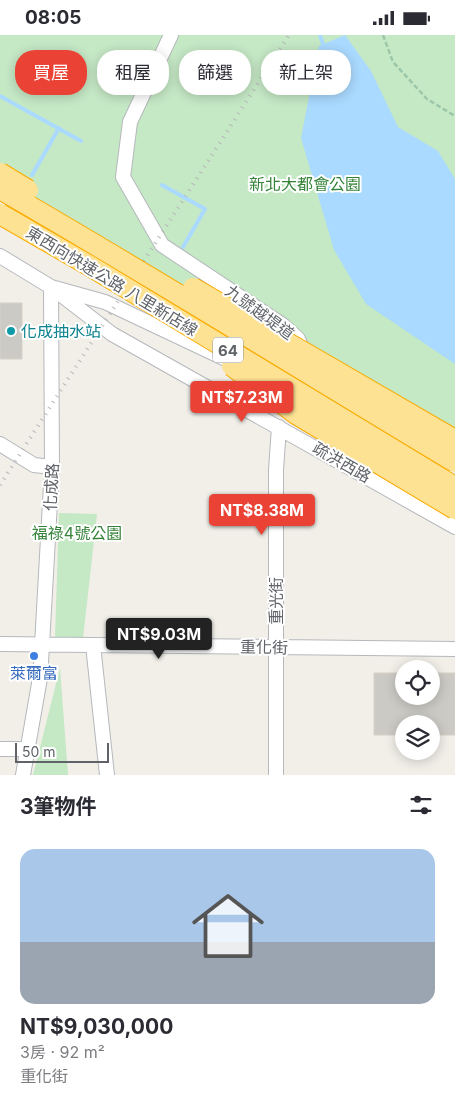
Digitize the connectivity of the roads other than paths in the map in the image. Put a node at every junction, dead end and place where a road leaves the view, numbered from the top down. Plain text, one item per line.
1 (171, 35) edge
2 (0, 173) edge
3 (0, 189) edge
4 (0, 214) edge
5 (0, 256) edge
6 (51, 287) junction
7 (149, 302) junction
8 (279, 427) junction
9 (455, 440) edge
10 (0, 444) edge
11 (455, 462) edge
12 (52, 467) junction
13 (455, 487) edge
14 (455, 509) edge
15 (455, 527) edge
16 (0, 644) edge
17 (42, 645) junction
18 (93, 645) junction
19 (276, 647) junction
20 (455, 649) edge
21 (0, 749) edge
22 (28, 749) junction
23 (23, 775) edge
24 (107, 775) edge
25 (276, 775) edge

1 - 6 street, 九號越堤道
2 - 9 highway, bridge
3 - 11 highway, 東西向快速公路 八里新店線 / 64, bridge
4 - 7 highway, 東西向快速公路 八里新店線 / 64, bridge
5 - 6 street
6 - 8 street, 疏洪西路
6 - 12 street, 化成路
7 - 13 highway, 東西向快速公路 八里新店線 / 64, bridge
7 - 14 highway, bridge
8 - 15 street, 疏洪西路
8 - 19 street, 重光街
10 - 12 street
12 - 17 street, 化成路
16 - 17 street, 重化街
17 - 18 street, 重化街
17 - 22 street, 化成路
18 - 19 street, 重化街
18 - 24 street
19 - 20 street, 重化街
19 - 25 street, 重光街
21 - 22 street
22 - 23 street, 化成路

